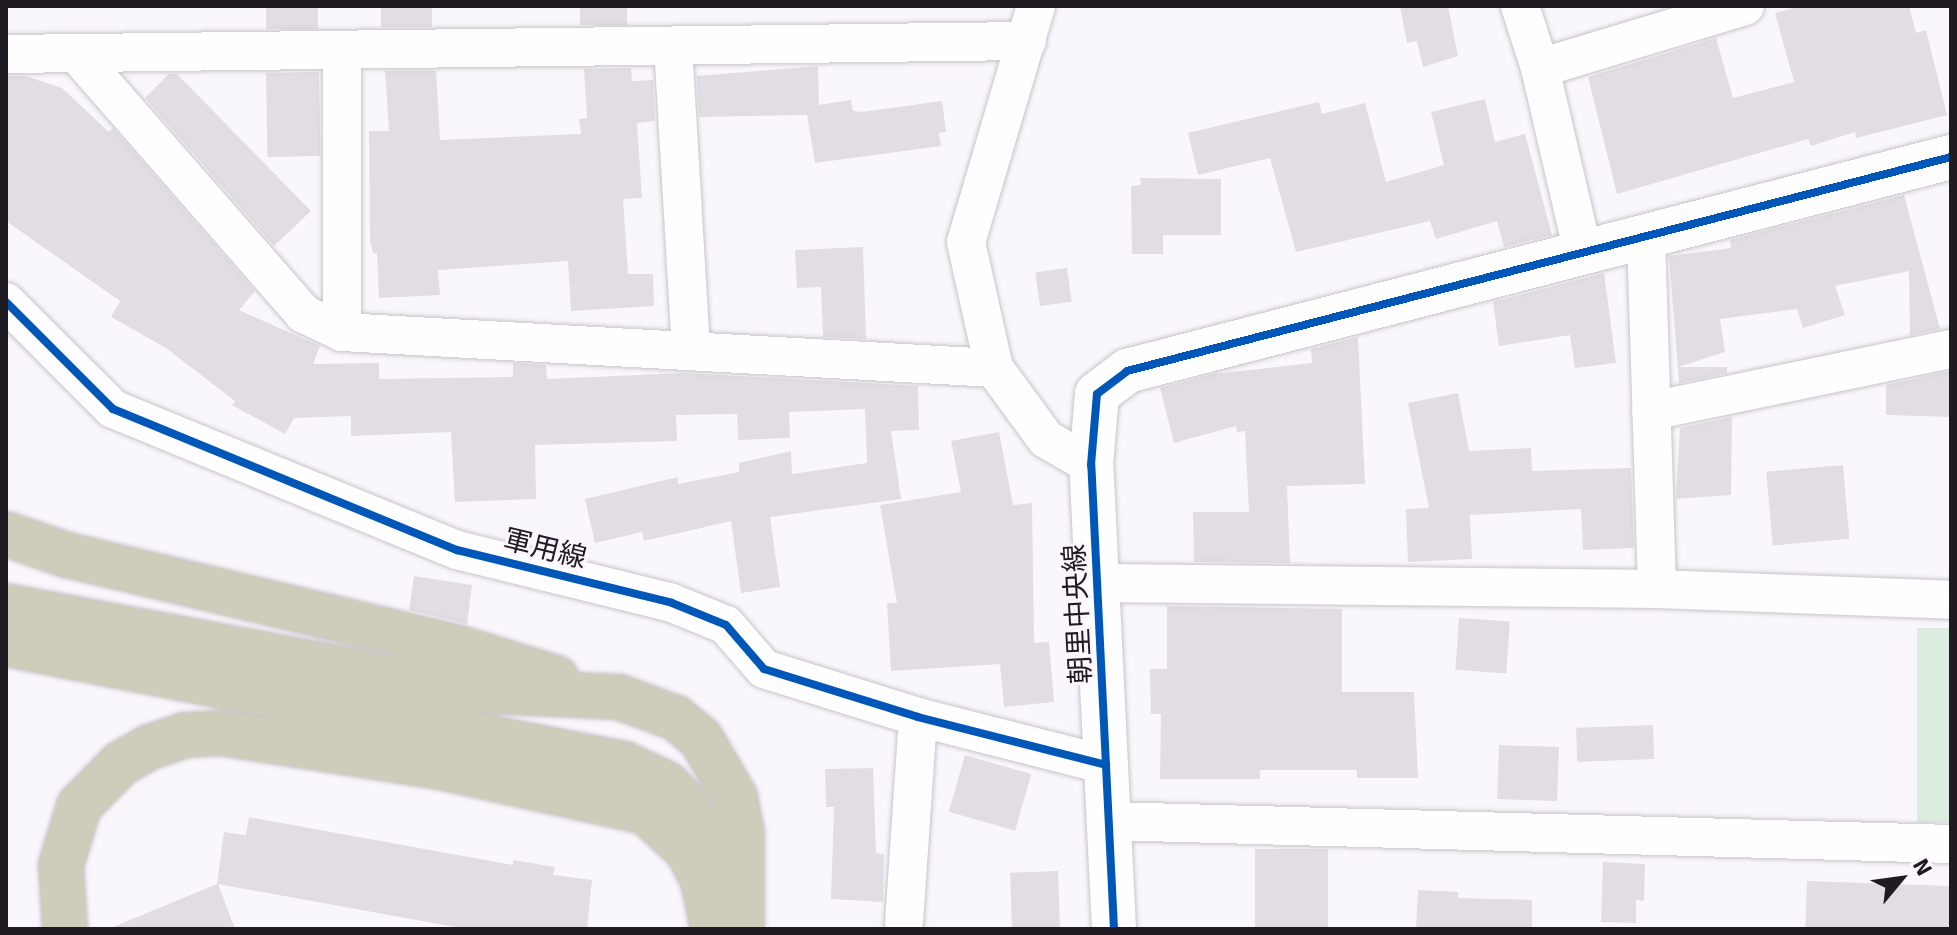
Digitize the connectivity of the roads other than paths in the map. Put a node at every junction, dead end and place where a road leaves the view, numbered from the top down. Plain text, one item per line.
1 (1520, 6) edge
2 (1745, 6) edge
3 (1031, 24) edge
4 (673, 46) junction
5 (342, 51) junction
6 (6, 54) edge
7 (77, 54) junction
8 (1540, 68) junction
9 (1951, 157) edge
10 (1646, 236) junction
11 (1583, 253) junction
12 (6, 302) edge
13 (342, 332) junction
14 (1951, 349) edge
15 (691, 350) junction
16 (994, 368) junction
17 (1651, 411) junction
18 (1091, 465) junction
19 (6, 534) edge
20 (1100, 583) junction
21 (1657, 589) junction
22 (1951, 600) edge
23 (6, 606) edge
24 (6, 644) edge
25 (619, 697) junction
26 (918, 717) junction
27 (1106, 765) junction
28 (1108, 821) junction
29 (1951, 844) edge
30 (904, 923) dead end
31 (721, 926) edge
32 (65, 929) edge
33 (1114, 929) edge

1 - 8 street
2 - 8 street
3 - 4 street
3 - 16 street
4 - 5 street
4 - 15 street
5 - 7 street
5 - 13 street
6 - 7 street
7 - 13 street
8 - 11 street
9 - 10 street
10 - 11 street
10 - 17 street
11 - 18 street, 朝里中央線
12 - 26 street, 軍用線
13 - 15 street
14 - 17 street
15 - 16 street
16 - 18 street
17 - 21 street
18 - 20 street, 朝里中央線
19 - 25 highway
20 - 21 street
20 - 27 street, 朝里中央線
21 - 22 street
23 - 25 highway
24 - 31 highway
25 - 31 highway
26 - 27 street, 軍用線
26 - 30 street
27 - 28 street, 朝里中央線
28 - 29 street
28 - 33 street, 朝里中央線
31 - 32 highway

